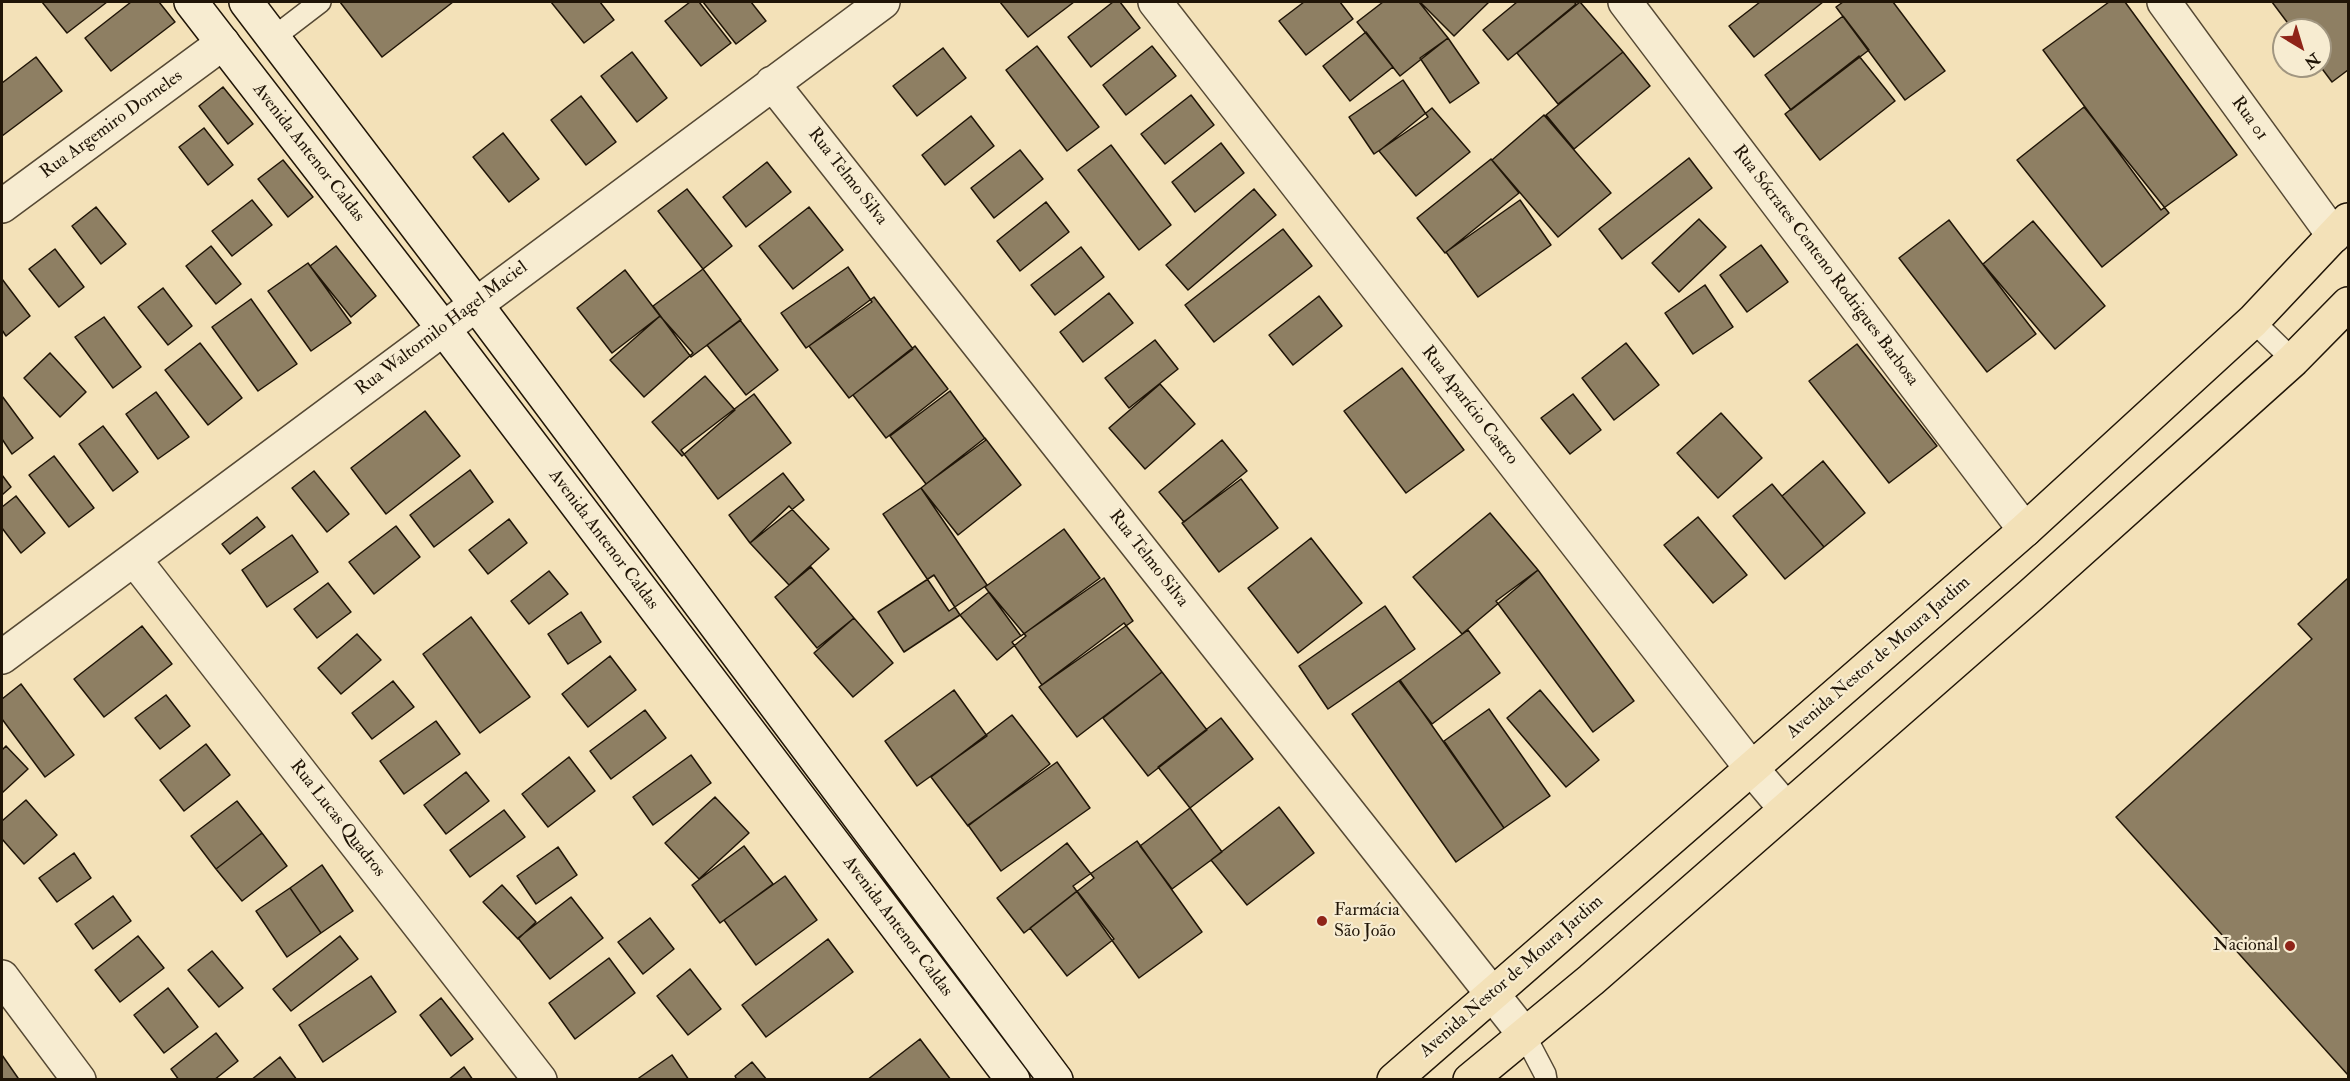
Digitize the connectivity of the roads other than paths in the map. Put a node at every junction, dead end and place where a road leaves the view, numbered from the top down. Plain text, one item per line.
1 (191, 2) edge
2 (246, 2) edge
3 (320, 2) edge
4 (883, 2) edge
5 (1155, 2) edge
6 (1625, 2) edge
7 (2164, 2) edge
8 (273, 38) junction
9 (223, 43) junction
10 (772, 83) junction
11 (2, 206) edge
12 (2341, 228) edge
13 (476, 303) junction
14 (2349, 304) edge
15 (2253, 321) junction
16 (443, 328) junction
17 (2293, 360) junction
18 (2025, 530) junction
19 (134, 559) junction
20 (2, 657) edge
21 (1752, 769) junction
22 (1785, 808) junction
23 (2, 977) edge
24 (1492, 995) junction
25 (1524, 1034) junction
26 (79, 1080) edge
27 (540, 1080) edge
28 (1013, 1080) edge
29 (1056, 1080) edge
30 (1394, 1080) edge
31 (1470, 1080) edge
32 (1546, 1080) edge

1 - 9 street, Avenida Antenor Caldas
2 - 8 street, Avenida Antenor Caldas
3 - 8 lane
4 - 10 street, Rua Waltornilo Hagel Maciel
5 - 21 street, Rua Aparício Castro
6 - 18 street, Rua Sócrates Centeno Rodrigues Barbosa
7 - 12 street, Rua 01
8 - 13 street, Avenida Antenor Caldas
9 - 11 street, Rua Argemiro Dorneles
9 - 16 street, Avenida Antenor Caldas
10 - 13 street, Rua Waltornilo Hagel Maciel
10 - 24 street, Rua Telmo Silva
12 - 15 main road, Avenida Nestor de Moura Jardim
13 - 16 street, Rua Waltornilo Hagel Maciel
13 - 29 street, Avenida Antenor Caldas
14 - 17 main road
15 - 17 lane
15 - 18 main road, Avenida Nestor de Moura Jardim
16 - 19 street, Rua Waltornilo Hagel Maciel
16 - 28 street, Avenida Antenor Caldas
17 - 22 main road
18 - 21 main road, Avenida Nestor de Moura Jardim
19 - 20 street, Rua Waltornilo Hagel Maciel
19 - 27 street, Rua Lucas Quadros
21 - 22 street, Rua Aparício Castro
21 - 24 main road, Avenida Nestor de Moura Jardim
22 - 25 main road
23 - 26 street
24 - 25 street, Rua Telmo Silva
24 - 30 main road, Avenida Nestor de Moura Jardim
25 - 31 main road
25 - 32 lane

